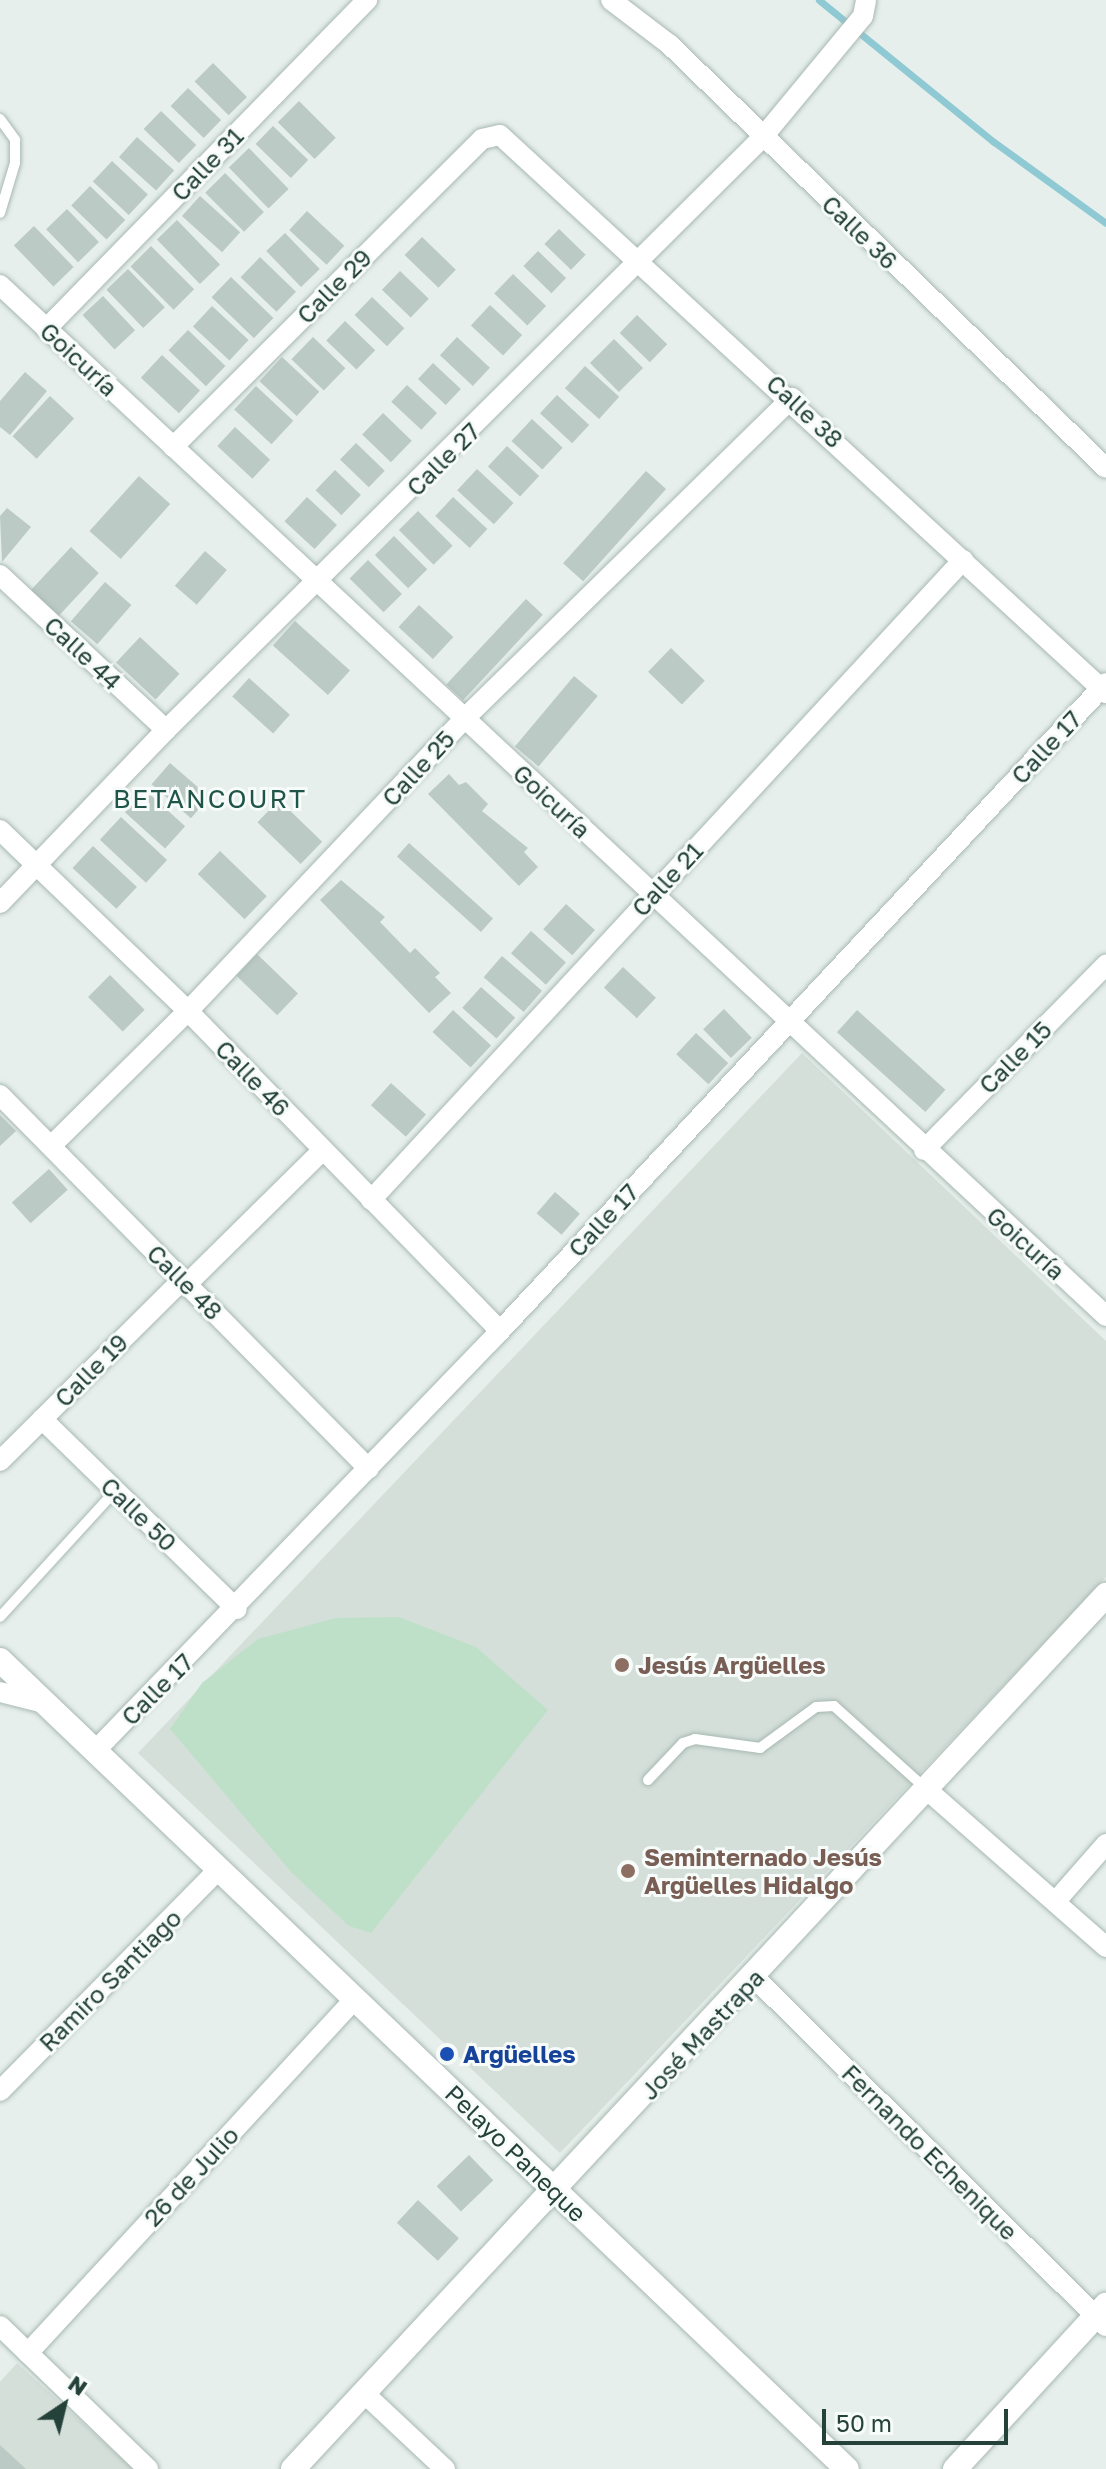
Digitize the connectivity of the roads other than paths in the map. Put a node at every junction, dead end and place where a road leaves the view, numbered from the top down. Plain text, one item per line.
1 (367, 0) edge
2 (611, 0) edge
3 (866, 0) edge
4 (0, 119) edge
5 (500, 135) joint
6 (762, 138) junction
7 (0, 213) edge
8 (642, 263) junction
9 (0, 285) edge
10 (46, 329) junction
11 (792, 398) junction
12 (173, 447) junction
13 (1106, 468) edge
14 (963, 560) junction
15 (0, 575) edge
16 (318, 584) junction
17 (1104, 688) edge
18 (464, 719) junction
19 (166, 730) junction
20 (0, 830) edge
21 (38, 863) junction
22 (652, 895) junction
23 (0, 903) edge
24 (1106, 965) edge
25 (188, 1011) junction
26 (787, 1022) junction
27 (0, 1095) edge
28 (52, 1145) junction
29 (323, 1150) junction
30 (924, 1150) junction
31 (371, 1200) junction
32 (184, 1282) junction
33 (1104, 1309) edge
34 (500, 1331) junction
35 (42, 1419) junction
36 (0, 1461) edge
37 (369, 1469) junction
38 (115, 1491) junction
39 (1106, 1595) edge
40 (237, 1609) junction
41 (0, 1617) edge
42 (0, 1660) edge
43 (0, 1692) edge
44 (44, 1703) junction
45 (95, 1751) junction
46 (648, 1780) dead end
47 (925, 1788) junction
48 (1106, 1844) edge
49 (219, 1869) junction
50 (1056, 1901) junction
51 (1106, 1947) edge
52 (755, 1978) junction
53 (355, 1999) junction
54 (0, 2091) edge
55 (554, 2190) junction
56 (1102, 2316) edge
57 (0, 2326) edge
58 (28, 2353) junction
59 (365, 2394) junction
60 (148, 2469) edge
61 (293, 2469) edge
62 (445, 2469) edge
63 (847, 2469) edge
64 (955, 2469) edge

1 - 10 street, Calle 31
2 - 6 street, Calle 36
3 - 6 street, Calle 27
4 - 7 lane
5 - 8 street, Calle 38
5 - 12 street, Calle 29
6 - 8 street, Calle 27
6 - 13 street, Calle 36
8 - 11 street, Calle 38
8 - 16 street, Calle 27
9 - 10 street, Goicuría
10 - 12 street, Goicuría
11 - 14 street, Calle 38
11 - 18 street, Calle 25
12 - 16 street, Goicuría
14 - 17 street, Calle 38
14 - 22 street, Calle 21
15 - 19 street, Calle 44
16 - 18 street, Goicuría
16 - 19 street, Calle 27
17 - 26 street, Calle 17
18 - 22 street, Goicuría
18 - 25 street, Calle 25
19 - 21 street, Calle 27
20 - 21 street, Calle 46
21 - 23 street, Calle 27
21 - 25 street, Calle 46
22 - 26 street, Goicuría
22 - 31 street, Calle 21
24 - 30 street, Calle 15
25 - 28 street, Calle 25
25 - 29 street, Calle 46
26 - 30 street, Goicuría
26 - 34 street, Calle 17
27 - 28 street, Calle 48
28 - 32 street, Calle 48
29 - 31 street, Calle 46
29 - 32 street, Calle 19
30 - 33 street, Goicuría
31 - 34 street, Calle 46
32 - 35 street, Calle 19
32 - 37 street, Calle 48
34 - 37 street, Calle 17
35 - 36 street, Calle 19
35 - 38 street, Calle 50
37 - 40 street, Calle 17
38 - 40 street, Calle 50
38 - 41 lane
39 - 47 street, José Mastrapa
40 - 45 street, Calle 17
42 - 44 street
43 - 44 street, Pelayo Paneque
44 - 45 street, Pelayo Paneque
45 - 49 street, Pelayo Paneque
46 - 47 lane
47 - 50 street
47 - 52 street, José Mastrapa
48 - 50 street
49 - 53 street, Pelayo Paneque
49 - 54 street, Ramiro Santiago
50 - 51 street
52 - 55 street, José Mastrapa
52 - 56 street, Fernando Echenique
53 - 55 street, Pelayo Paneque
53 - 58 street, 26 de Julio
55 - 59 street, José Mastrapa
55 - 63 street, Pelayo Paneque
56 - 64 street
57 - 58 street
58 - 60 street
59 - 61 street, José Mastrapa
59 - 62 street

